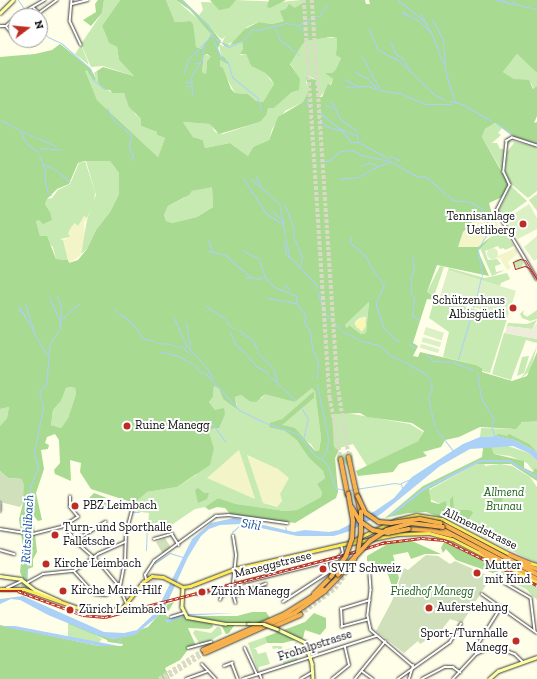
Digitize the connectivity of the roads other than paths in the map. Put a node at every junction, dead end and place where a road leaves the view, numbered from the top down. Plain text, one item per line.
1 (13, 0) edge
2 (45, 0) edge
3 (57, 0) edge
4 (72, 0) edge
5 (88, 0) edge
6 (72, 4) junction
7 (34, 7) joint
8 (0, 14) edge
9 (0, 26) edge
10 (6, 26) joint
11 (8, 28) edge
12 (81, 45) dead end
13 (537, 146) edge
14 (537, 279) edge
15 (349, 457) tunnel mouth
16 (341, 458) tunnel mouth
17 (348, 494) junction
18 (358, 496) junction
19 (70, 497) dead end
20 (0, 503) edge
21 (134, 504) dead end
22 (0, 511) edge
23 (105, 522) dead end
24 (287, 523) dead end
25 (64, 526) junction
26 (442, 527) junction
27 (0, 529) edge
28 (374, 532) junction
29 (233, 536) dead end
30 (375, 538) junction
31 (154, 539) dead end
32 (76, 541) junction
33 (126, 542) junction
34 (348, 543) junction
35 (470, 543) junction
36 (179, 544) junction
37 (341, 545) junction
38 (0, 550) edge
39 (14, 554) dead end
40 (503, 555) junction
41 (510, 555) joint
42 (94, 557) junction
43 (491, 559) junction
44 (326, 561) junction
45 (509, 564) junction
46 (351, 567) tunnel mouth
47 (234, 570) junction
48 (74, 571) junction
49 (537, 574) edge
50 (370, 575) dead end
51 (0, 576) edge
52 (146, 579) junction
53 (25, 581) junction
54 (503, 582) dead end
55 (266, 584) dead end
56 (232, 585) junction
57 (330, 585) junction
58 (120, 587) junction
59 (183, 587) junction
60 (7, 588) junction
61 (220, 588) junction
62 (0, 589) edge
63 (266, 589) dead end
64 (251, 591) junction
65 (233, 592) junction
66 (197, 594) dead end
67 (482, 594) dead end
68 (222, 595) junction
69 (234, 596) junction
70 (220, 600) dead end
71 (370, 600) junction
72 (60, 602) junction
73 (283, 602) dead end
74 (236, 603) dead end
75 (127, 604) junction
76 (501, 607) junction
77 (296, 608) junction
78 (184, 615) junction
79 (300, 615) tunnel mouth
80 (171, 617) dead end
81 (368, 620) junction
82 (461, 624) dead end
83 (536, 632) edge
84 (250, 634) junction
85 (376, 636) junction
86 (211, 642) dead end
87 (385, 642) junction
88 (344, 647) junction
89 (188, 648) dead end
90 (245, 648) dead end
91 (480, 651) junction
92 (537, 657) edge
93 (310, 658) junction
94 (523, 662) junction
95 (202, 664) dead end
96 (224, 666) dead end
97 (413, 666) junction
98 (208, 671) junction
99 (362, 671) junction
100 (313, 672) junction
101 (460, 672) junction
102 (258, 673) junction
103 (186, 679) edge
104 (216, 679) edge
105 (238, 679) edge
106 (243, 679) edge
107 (262, 679) edge
108 (301, 679) edge
109 (313, 679) edge
110 (332, 679) edge
111 (355, 679) edge
112 (373, 679) edge
113 (398, 679) edge
114 (409, 679) edge
115 (422, 679) edge
116 (453, 679) edge
117 (489, 679) edge

1 - 8 main road
2 - 7 street
3 - 7 street
4 - 6 street
5 - 6 street
6 - 12 street
9 - 10 street
10 - 11 street
13 - 14 street
15 - 18 highway
16 - 17 highway
17 - 26 highway, bridge
17 - 77 highway, bridge
18 - 26 highway, bridge
18 - 46 highway, bridge
19 - 25 street
20 - 22 street
21 - 33 street
23 - 32 street
24 - 36 street
25 - 27 street
25 - 32 street
26 - 35 highway
26 - 40 highway
26 - 57 highway, bridge
28 - 30 main road
28 - 34 main road, Allmendstrasse
28 - 41 main road, Allmendstrasse
29 - 47 street
30 - 34 main road, Allmendstrasse
30 - 43 main road, Allmendstrasse
31 - 36 street
32 - 42 street
33 - 42 street
33 - 58 street
34 - 37 main road, Allmendstrasse
35 - 43 highway
35 - 45 highway
36 - 52 street
37 - 44 street, Maneggstrasse
37 - 47 main road, Allmendstrasse
38 - 39 street
40 - 49 highway
40 - 49 highway
41 - 49 highway
42 - 48 street
42 - 58 street
43 - 49 main road, Allmendstrasse
44 - 56 street, Maneggstrasse
44 - 73 street
45 - 49 highway
45 - 49 highway
47 - 56 street
47 - 59 main road, Allmendstrasse
48 - 53 street
48 - 58 street
50 - 71 street
51 - 53 main road
52 - 59 main road
52 - 75 main road
53 - 60 street
53 - 72 main road
54 - 83 street
55 - 64 street
56 - 61 street, Maneggstrasse
56 - 65 street
57 - 77 highway
57 - 84 highway
58 - 75 street
59 - 78 main road
60 - 62 main road
60 - 72 main road
61 - 66 street, Maneggstrasse
61 - 68 street
63 - 64 street
64 - 69 street
65 - 68 street
65 - 69 street
67 - 76 street
68 - 70 street
69 - 74 street
71 - 81 street
71 - 81 street
72 - 75 main road
76 - 83 street
76 - 91 street
77 - 84 highway
78 - 80 street
78 - 93 main road, bridge
79 - 84 highway
81 - 85 street
82 - 97 street
85 - 87 street
85 - 88 street, Frohalpstrasse
86 - 89 street
87 - 97 street
87 - 99 street
88 - 93 street, Frohalpstrasse
88 - 110 street
90 - 102 street
91 - 94 street
91 - 101 street
92 - 94 main road
93 - 100 main road
93 - 102 street, Frohalpstrasse
94 - 117 main road
95 - 98 street
96 - 105 street
97 - 113 street
97 - 114 street
98 - 103 street
98 - 104 street
99 - 111 street
99 - 112 street
100 - 108 street
100 - 109 main road
101 - 115 street
101 - 116 street
102 - 106 street, Frohalpstrasse
102 - 107 street

